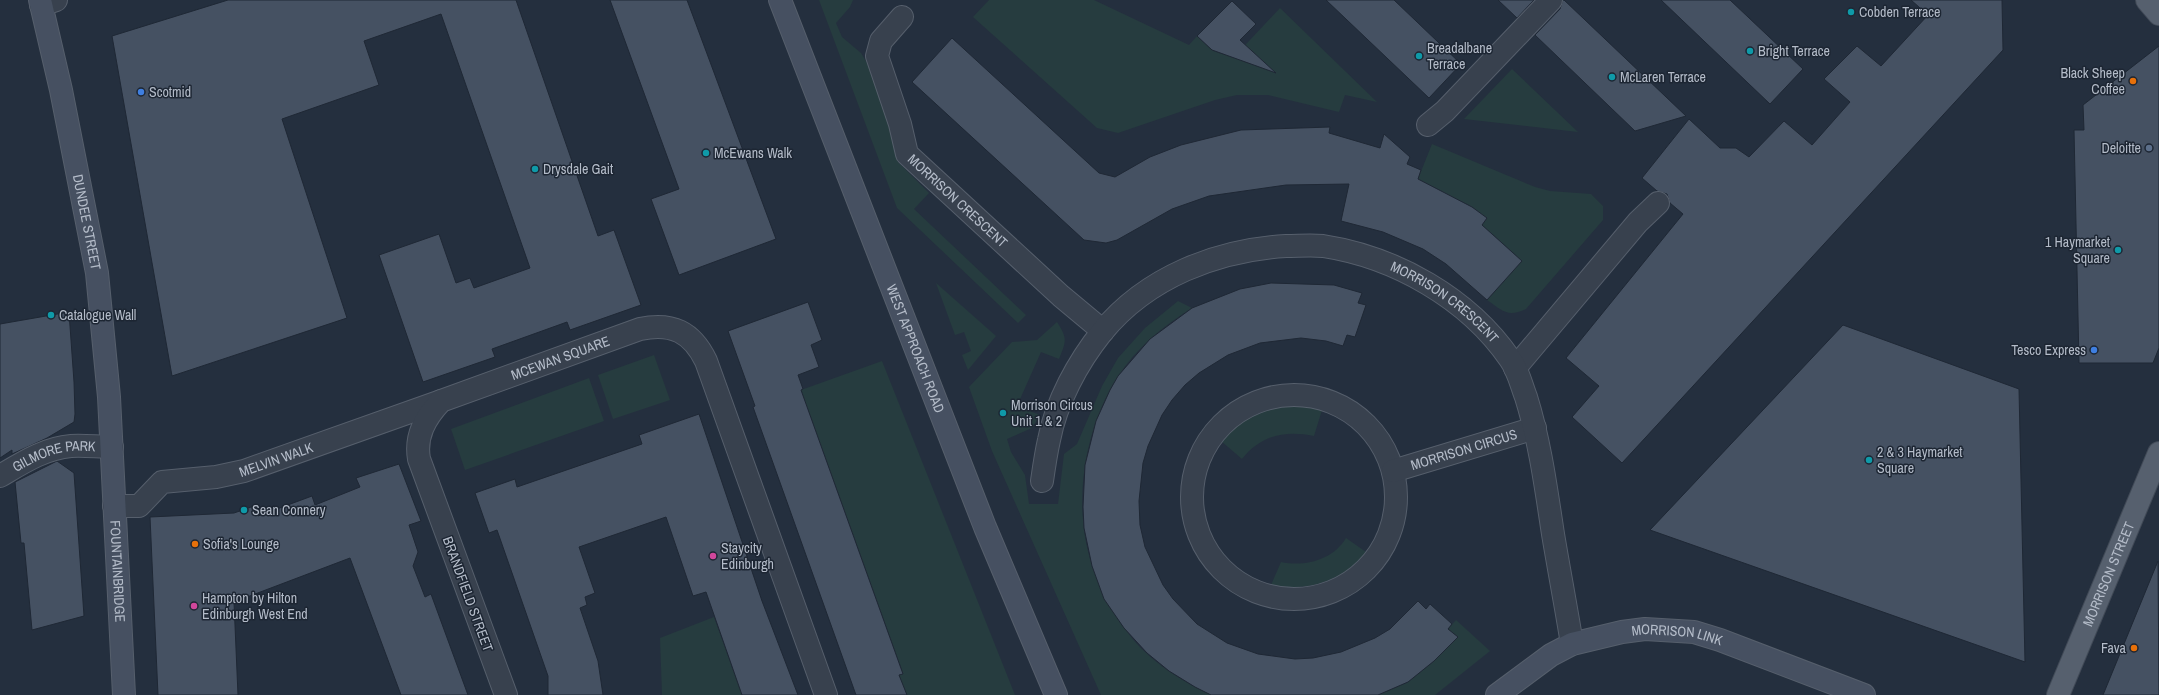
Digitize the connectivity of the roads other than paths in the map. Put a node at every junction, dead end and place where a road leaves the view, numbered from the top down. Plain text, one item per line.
1 (780, 0) edge
2 (1551, 0) edge
3 (2147, 0) edge
4 (45, 2) edge
5 (2159, 14) edge
6 (902, 17) dead end
7 (1428, 125) dead end
8 (1658, 203) dead end
9 (1103, 331) junction
10 (1515, 368) junction
11 (441, 402) junction
12 (1535, 428) junction
13 (112, 447) junction
14 (2159, 453) edge
15 (1393, 471) junction
16 (0, 476) edge
17 (1042, 481) dead end
18 (114, 506) junction
19 (1572, 644) junction
20 (2056, 694) edge
21 (124, 695) edge
22 (506, 695) edge
23 (826, 695) edge
24 (1056, 695) edge
25 (1497, 695) edge
26 (1864, 695) edge

1 - 24 street, WEST APPROACH ROAD
2 - 7 street
3 - 5 main road
4 - 13 street, DUNDEE STREET
6 - 9 street, MORRISON CRESCENT
8 - 10 street
9 - 10 street, MORRISON CRESCENT
9 - 17 street, MORRISON CRESCENT
10 - 12 street, MORRISON CRESCENT
11 - 18 street, MELVIN WALK
11 - 22 street, BRANDFIELD STREET
11 - 23 street, MCEWAN SQUARE
12 - 15 street, MORRISON CIRCUS
12 - 19 street, MORRISON CRESCENT
13 - 16 street, GILMORE PARK
13 - 18 street, FOUNTAINBRIDGE
14 - 20 main road, MORRISON STREET
15 - 15 street, MORRISON CIRCUS
18 - 21 street, FOUNTAINBRIDGE
19 - 25 street, MORRISON LINK
19 - 26 street, MORRISON LINK

